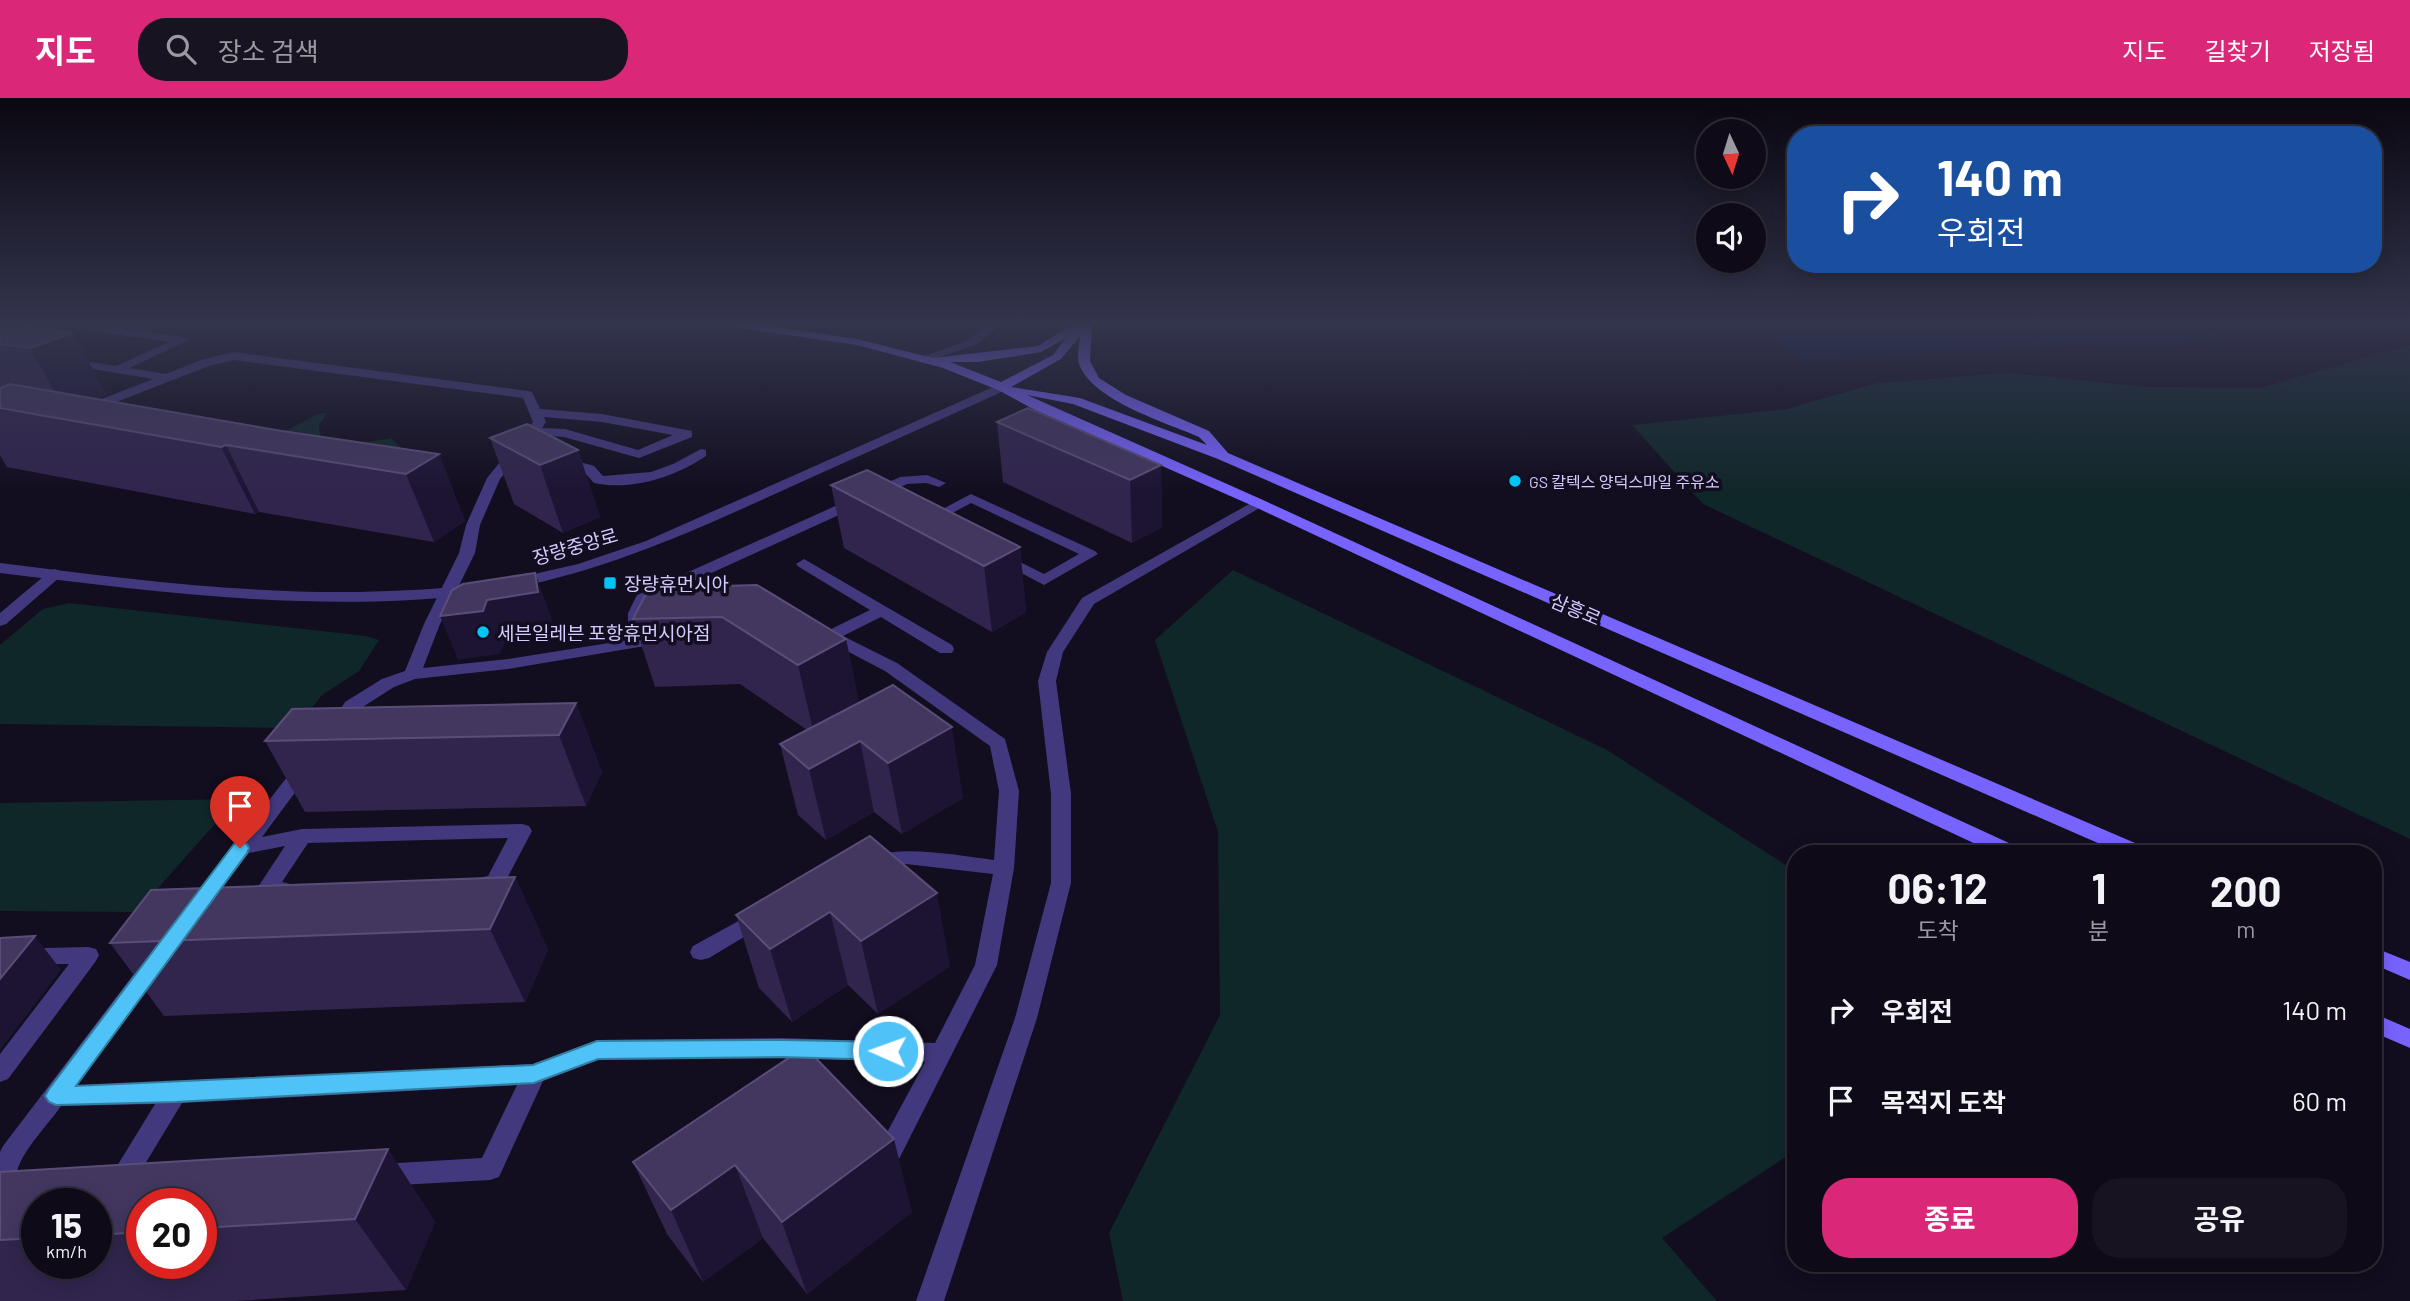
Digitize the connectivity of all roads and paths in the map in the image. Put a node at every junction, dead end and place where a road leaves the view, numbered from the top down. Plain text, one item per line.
1 (162, 380) edge
2 (415, 380) edge
3 (982, 380) edge
4 (1015, 380) edge
5 (1094, 380) edge
6 (1002, 387) junction
7 (535, 412) junction
8 (75, 414) edge
9 (531, 431) junction
10 (701, 453) dead end
11 (1223, 456) junction
12 (550, 458) edge
13 (939, 483) dead end
14 (872, 494) junction
15 (1258, 503) junction
16 (894, 505) edge
17 (927, 521) edge
18 (986, 551) edge
19 (804, 564) dead end
20 (0, 568) edge
21 (55, 574) junction
22 (449, 593) junction
23 (882, 610) junction
24 (0, 621) edge
25 (811, 630) edge
26 (686, 635) edge
27 (832, 635) junction
28 (636, 643) junction
29 (946, 649) dead end
30 (412, 674) junction
31 (366, 726) edge
32 (327, 740) junction
33 (302, 836) junction
34 (1996, 845) edge
35 (2121, 845) edge
36 (240, 848) junction
37 (858, 864) edge
38 (1004, 868) junction
39 (454, 884) edge
40 (306, 889) edge
41 (780, 906) edge
42 (184, 923) edge
43 (168, 945) edge
44 (701, 952) dead end
45 (0, 957) edge
46 (2382, 959) edge
47 (2410, 971) edge
48 (2382, 1026) edge
49 (2410, 1039) edge
50 (781, 1048) junction
51 (942, 1053) junction
52 (0, 1072) edge
53 (773, 1072) edge
54 (534, 1074) junction
55 (175, 1093) junction
56 (56, 1096) junction
57 (890, 1151) dead end
58 (352, 1176) edge
59 (144, 1186) edge
60 (16, 1215) edge
61 (930, 1301) edge

1 - 8 street
2 - 7 street
3 - 6 main road
4 - 6 main road
5 - 11 main road
6 - 11 main road, 삼흥로
6 - 15 main road, 삼흥로
6 - 22 street, 장량중앙로
7 - 9 street
7 - 9 street
9 - 22 street
10 - 12 street
11 - 35 main road, 삼흥로
13 - 14 street
14 - 16 street
14 - 28 street
15 - 34 main road, 삼흥로
15 - 61 street
17 - 18 street
19 - 23 street
20 - 21 street, 장량중앙로
21 - 22 street, 장량중앙로
21 - 24 street
22 - 30 street
23 - 27 street
23 - 29 street
25 - 27 street
26 - 28 street
27 - 38 street
28 - 30 street
30 - 32 street
31 - 32 street
32 - 36 street
33 - 36 street
33 - 39 street
33 - 40 street
36 - 42 street
37 - 38 street
38 - 51 street
41 - 44 street
43 - 56 street
45 - 52 street
46 - 47 main road
48 - 49 main road
50 - 51 street
50 - 53 street
50 - 54 street
51 - 57 street
54 - 55 street
54 - 58 street
55 - 56 street
55 - 59 street
56 - 60 street

